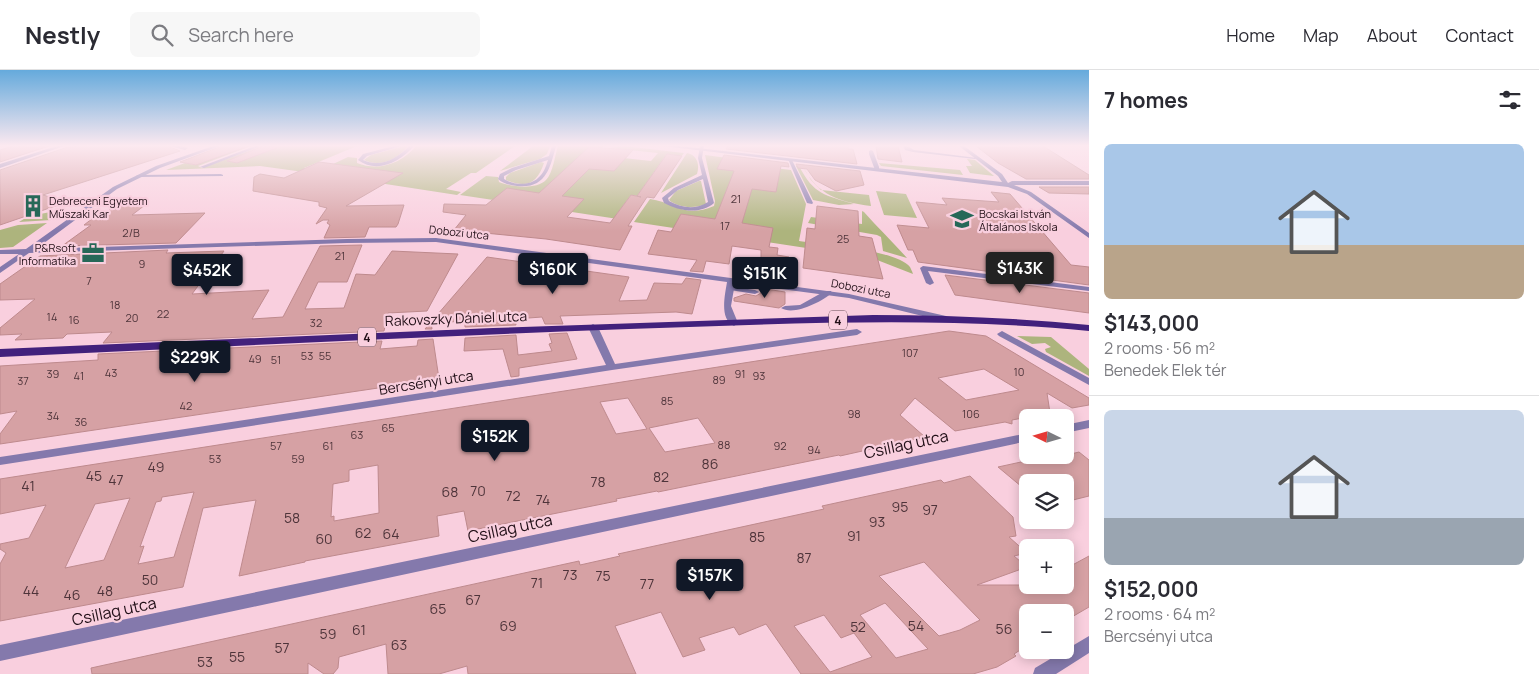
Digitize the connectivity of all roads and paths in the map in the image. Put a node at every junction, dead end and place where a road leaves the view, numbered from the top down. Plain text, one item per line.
1 (143, 174) edge
2 (503, 174) edge
3 (545, 174) edge
4 (797, 174) edge
5 (916, 174) edge
6 (999, 174) edge
7 (221, 175) dead end
8 (138, 176) junction
9 (704, 176) joint
10 (1089, 183) edge
11 (1006, 184) junction
12 (810, 203) dead end
13 (1085, 230) edge
14 (1089, 236) edge
15 (26, 251) junction
16 (0, 252) edge
17 (0, 271) edge
18 (930, 283) dead end
19 (731, 284) junction
20 (1089, 288) edge
21 (804, 290) junction
22 (755, 292) dead end
23 (828, 293) junction
24 (814, 302) junction
25 (785, 305) dead end
26 (943, 318) junction
27 (734, 323) junction
28 (593, 327) junction
29 (1089, 328) edge
30 (857, 332) dead end
31 (1002, 334) dead end
32 (0, 353) edge
33 (612, 368) junction
34 (1089, 382) edge
35 (1089, 424) edge
36 (1074, 427) edge
37 (1019, 439) edge
38 (0, 461) edge
39 (1089, 644) edge
40 (0, 653) edge
41 (1042, 674) edge

1 - 8 street
2 - 3 lane
4 - 12 lane
5 - 11 street
6 - 11 street
7 - 8 lane
8 - 15 street
9 - 9 lane
10 - 11 street
11 - 13 street
13 - 14 street
15 - 16 street, Dobozi utca
15 - 17 street
15 - 19 street, Dobozi utca
18 - 20 lane
19 - 21 street, Dobozi utca
19 - 22 lane
19 - 27 street
21 - 23 street, Dobozi utca
21 - 24 lane
23 - 24 lane
23 - 26 street, Dobozi utca
24 - 25 lane
26 - 27 main road, 4
26 - 29 main road, 4
27 - 28 main road, Rakovszky Dániel utca / 4
28 - 32 main road, Rakovszky Dániel utca / 4
28 - 33 street
30 - 33 street, Bercsényi utca
31 - 34 street
33 - 38 street, Bercsényi utca
35 - 36 street
37 - 40 street, Csillag utca
39 - 41 street

